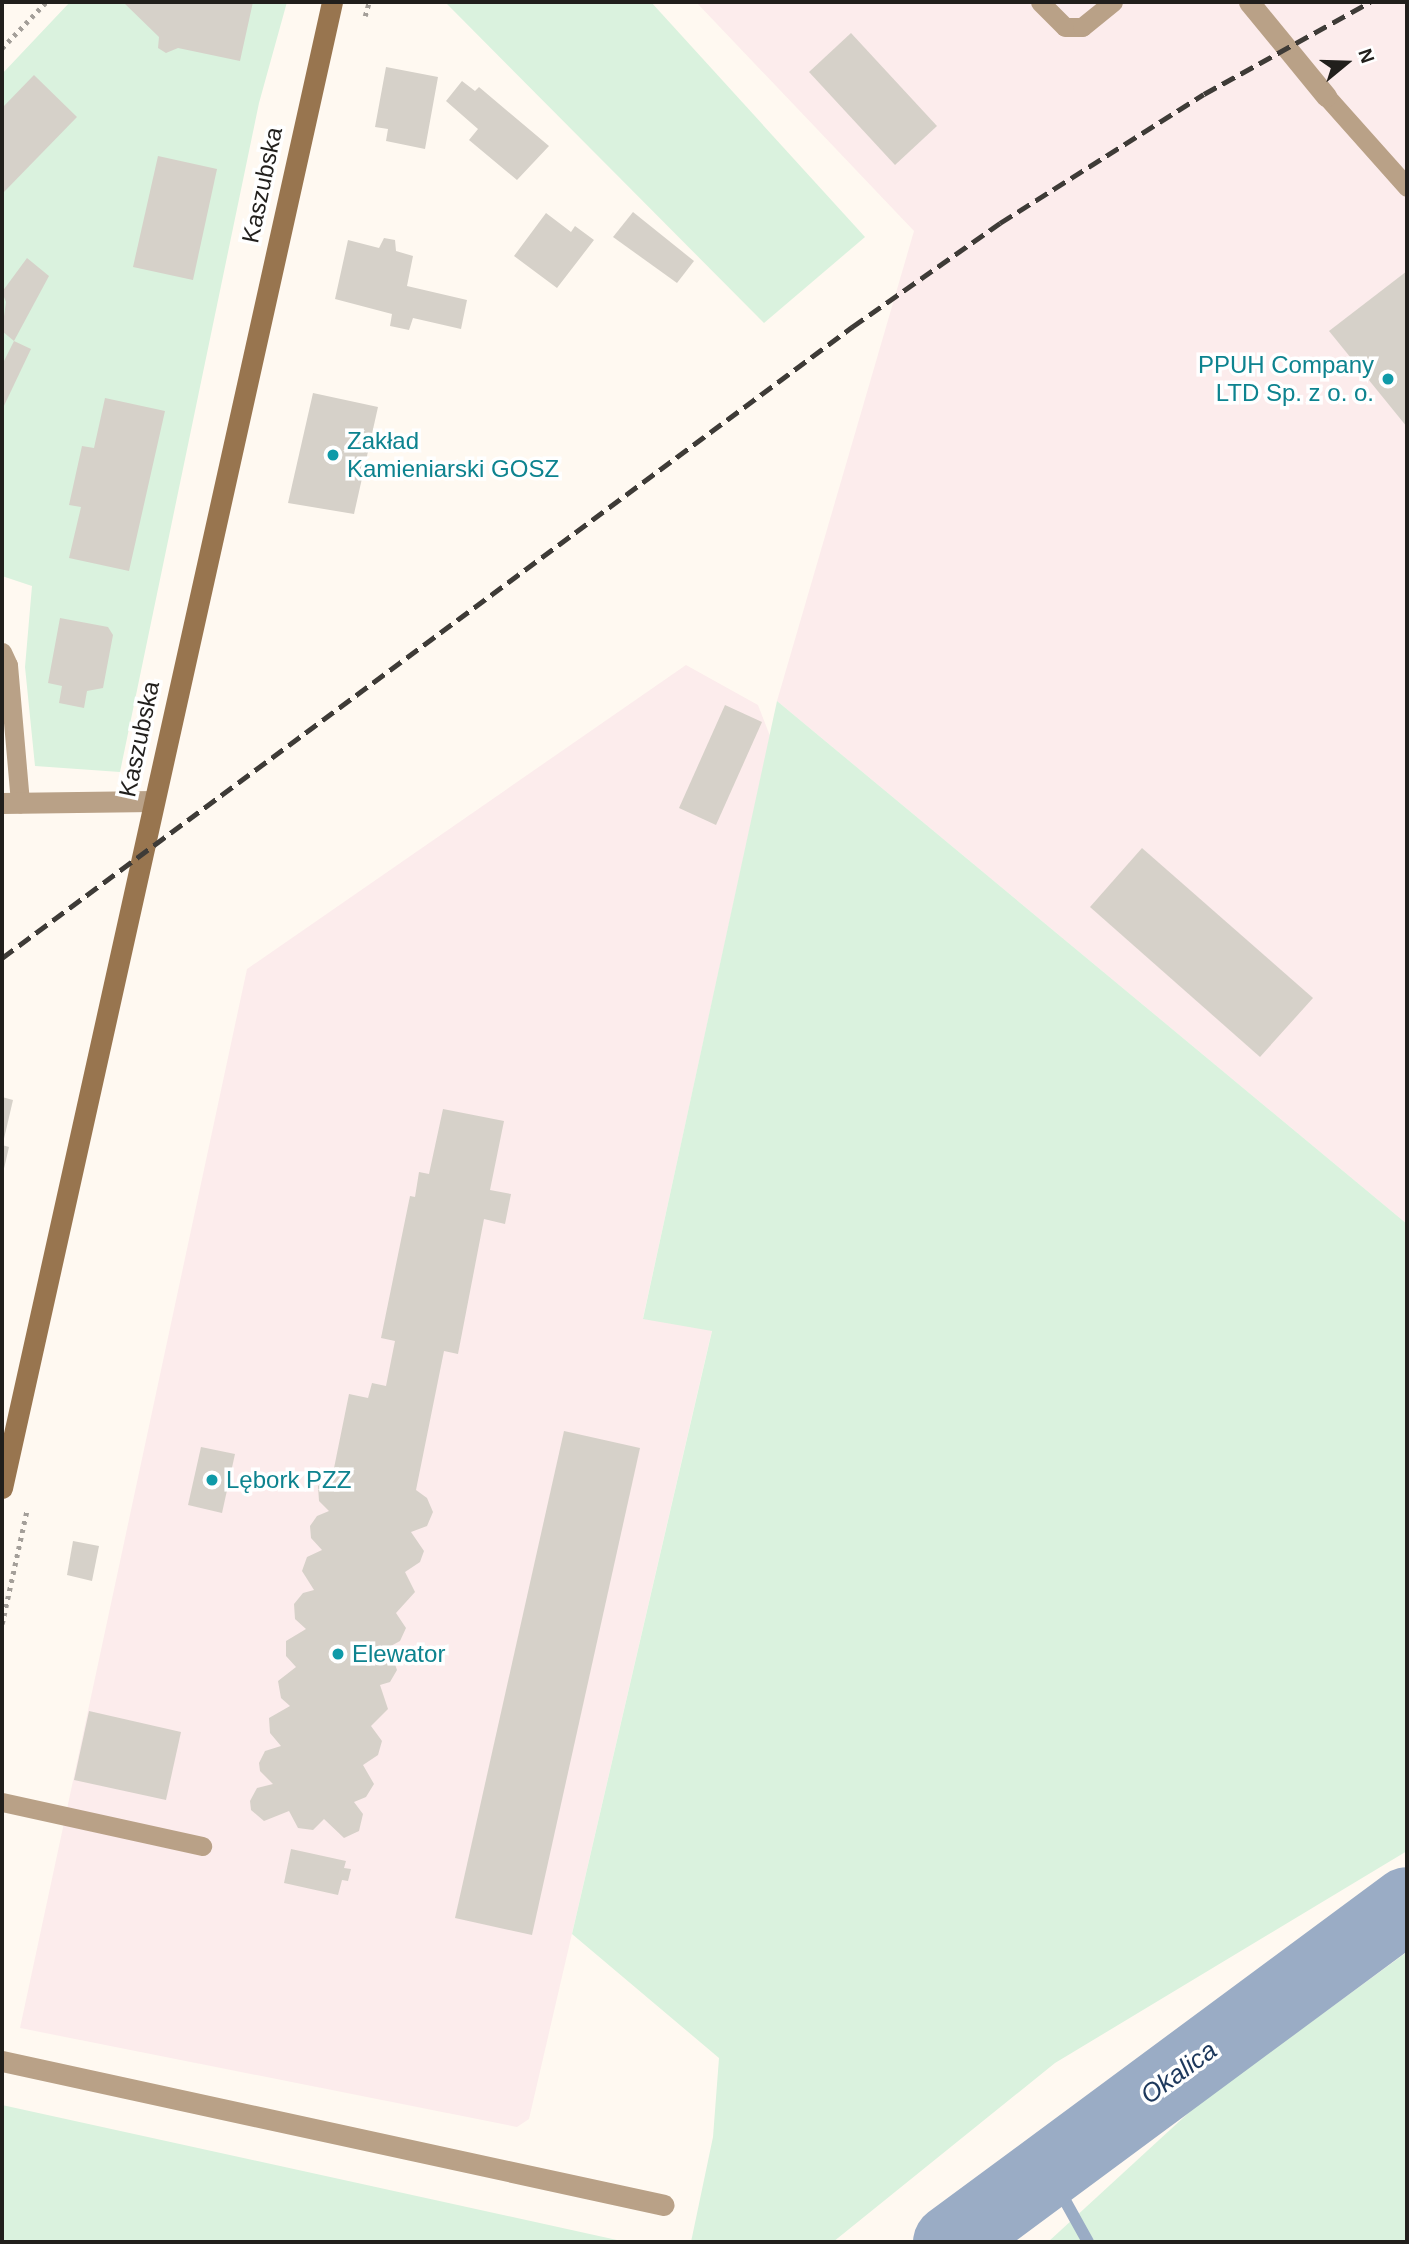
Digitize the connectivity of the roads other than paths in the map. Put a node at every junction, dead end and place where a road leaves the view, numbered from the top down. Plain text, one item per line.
1 (332, 2) edge
2 (1040, 2) edge
3 (1113, 2) edge
4 (1250, 2) edge
5 (1326, 96) joint
6 (1407, 187) edge
7 (2, 652) edge
8 (153, 801) junction
9 (11, 803) edge
10 (2, 1488) edge
11 (2, 1802) edge
12 (202, 1846) dead end
13 (2, 2061) edge
14 (664, 2205) dead end

1 - 8 street, Kaszubska
2 - 3 lane
4 - 5 street
5 - 6 lane
7 - 9 lane
8 - 9 street
8 - 10 street, Kaszubska
11 - 12 lane
13 - 14 street

